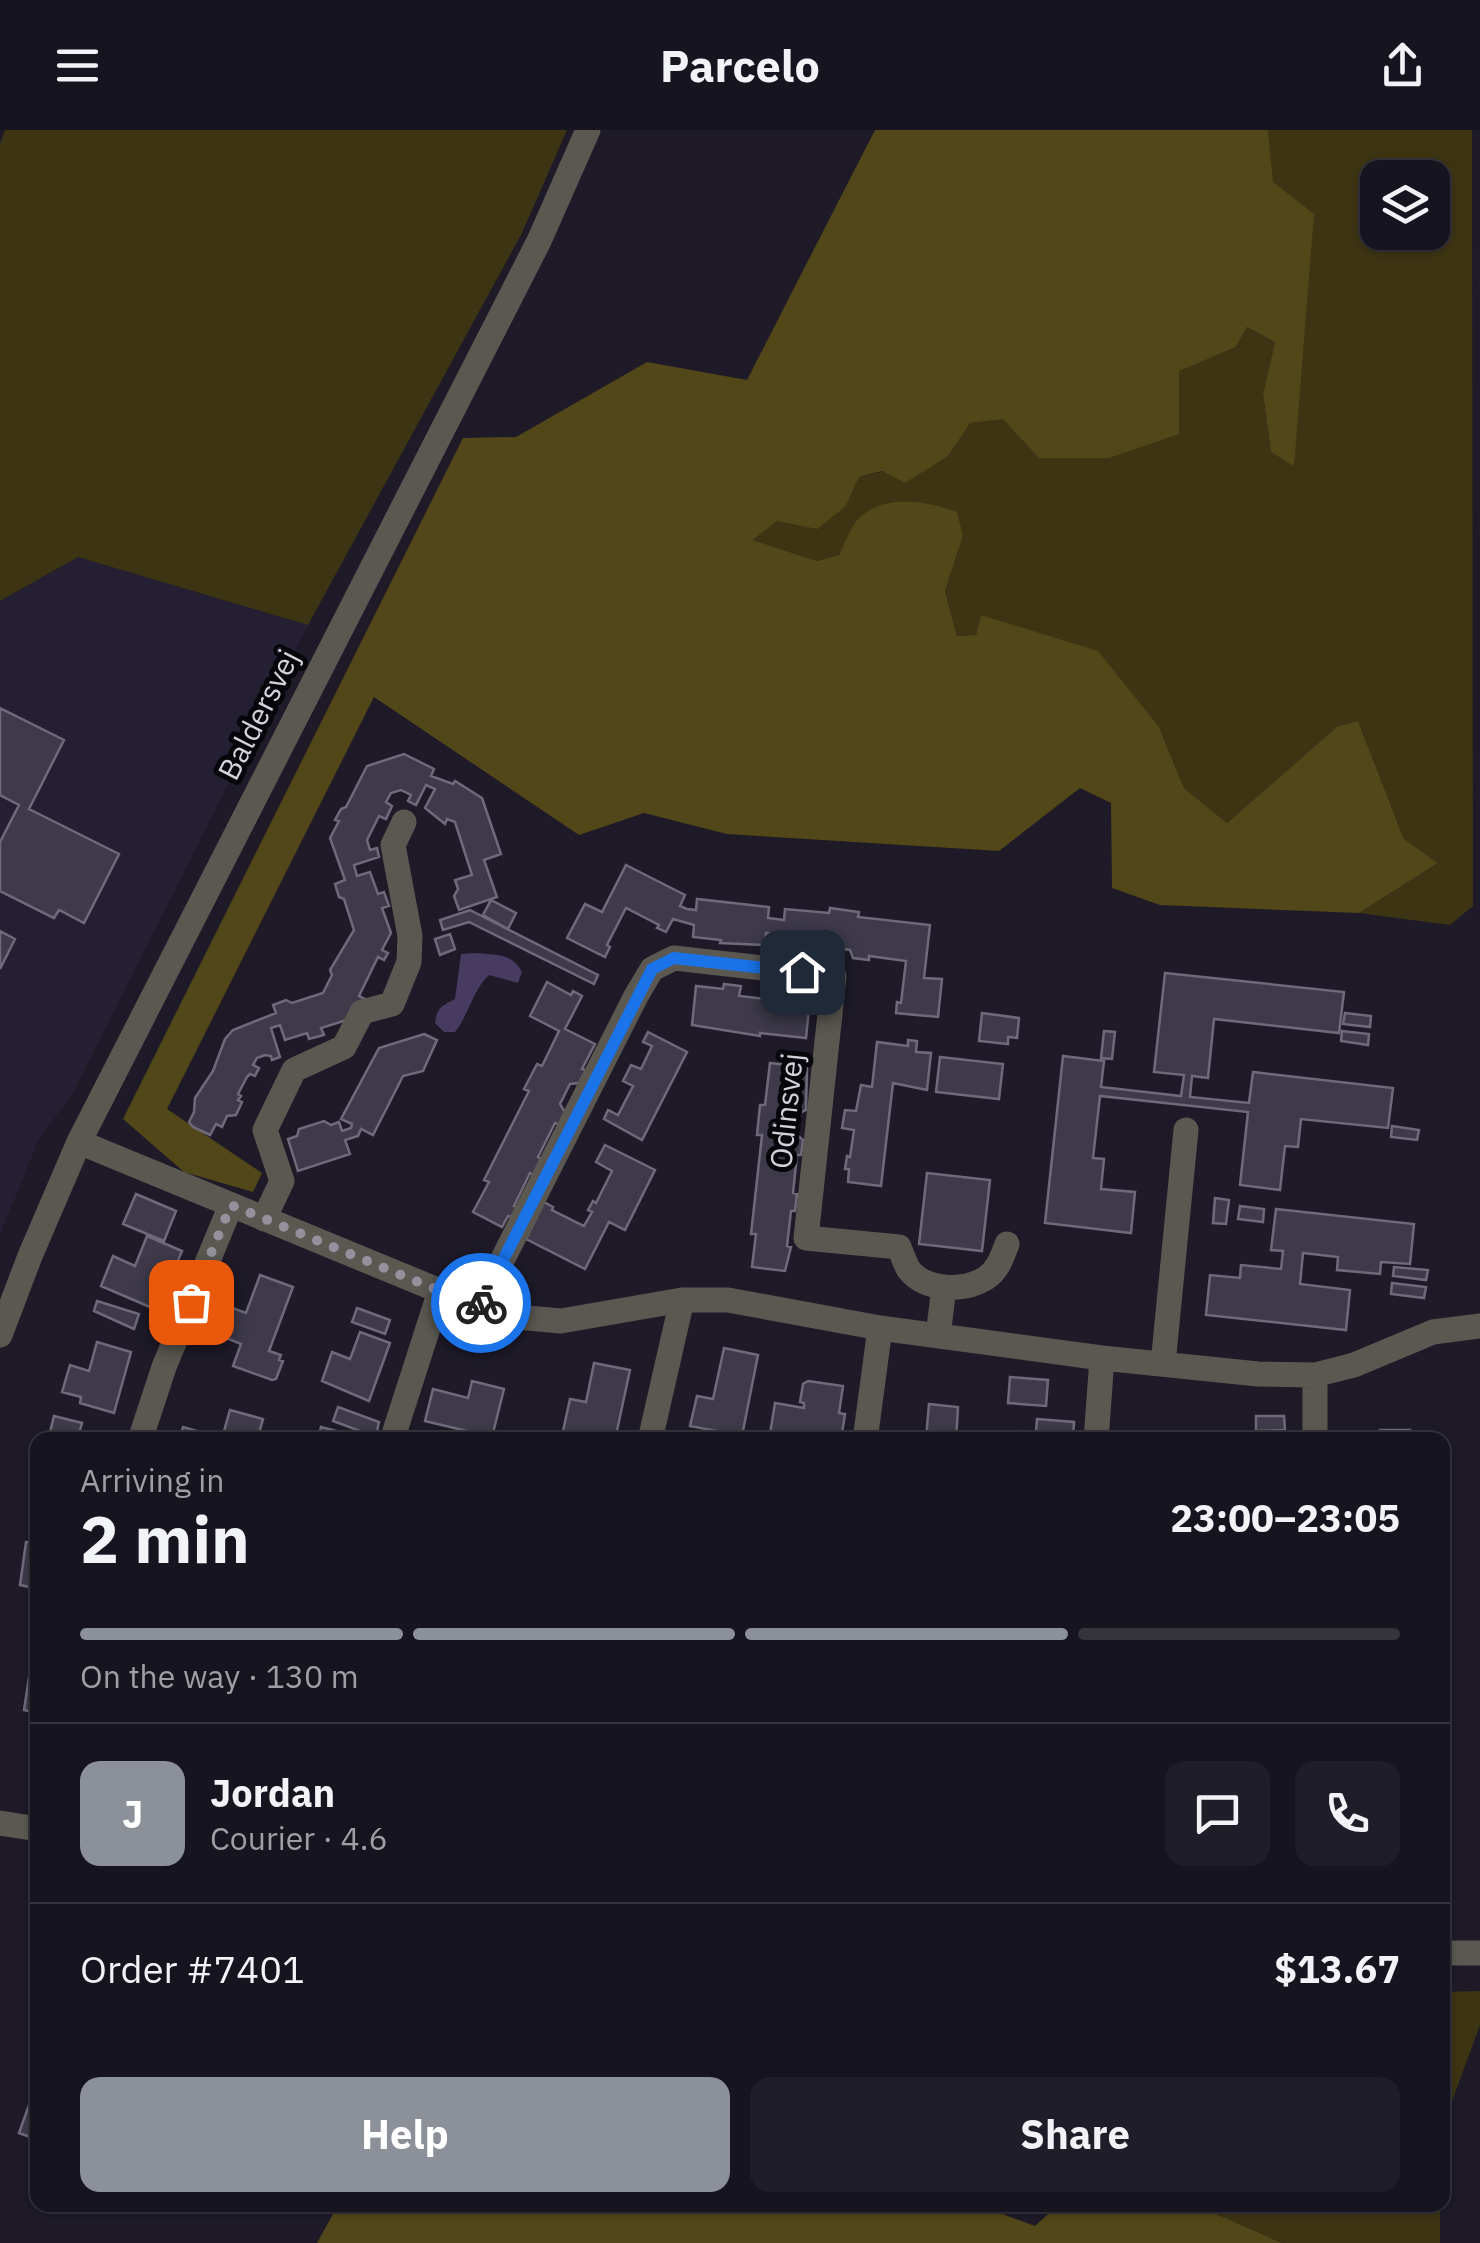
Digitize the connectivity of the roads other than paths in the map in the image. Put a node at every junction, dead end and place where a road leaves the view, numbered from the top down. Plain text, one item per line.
1 (588, 130) edge
2 (404, 822) dead end
3 (1186, 1130) dead end
4 (79, 1142) junction
5 (231, 1205) junction
6 (264, 1219) junction
7 (1007, 1244) dead end
8 (944, 1287) junction
9 (440, 1291) junction
10 (682, 1300) junction
11 (480, 1304) junction
12 (1480, 1326) edge
13 (880, 1328) junction
14 (0, 1335) edge
15 (938, 1336) junction
16 (1102, 1358) junction
17 (1162, 1364) junction
18 (1315, 1376) junction
19 (143, 1432) edge
20 (395, 1432) edge
21 (652, 1432) edge
22 (866, 1432) edge
23 (1097, 1432) edge
24 (1316, 1432) edge
25 (0, 1823) edge
26 (30, 1827) edge
27 (1480, 1953) edge
28 (1450, 1954) edge

1 - 4 street, Baldersvej
2 - 6 street
3 - 17 street
4 - 5 street
4 - 14 street, Baldersvej
5 - 6 street
5 - 19 street
6 - 9 street
7 - 8 street
8 - 11 street, Odinsvej
8 - 15 street
9 - 11 street
9 - 20 street
10 - 11 street
10 - 13 street
10 - 21 street
12 - 18 street
13 - 15 street
13 - 22 street
15 - 16 street
16 - 17 street
16 - 23 street
17 - 18 street
18 - 24 street
25 - 26 street
27 - 28 street

